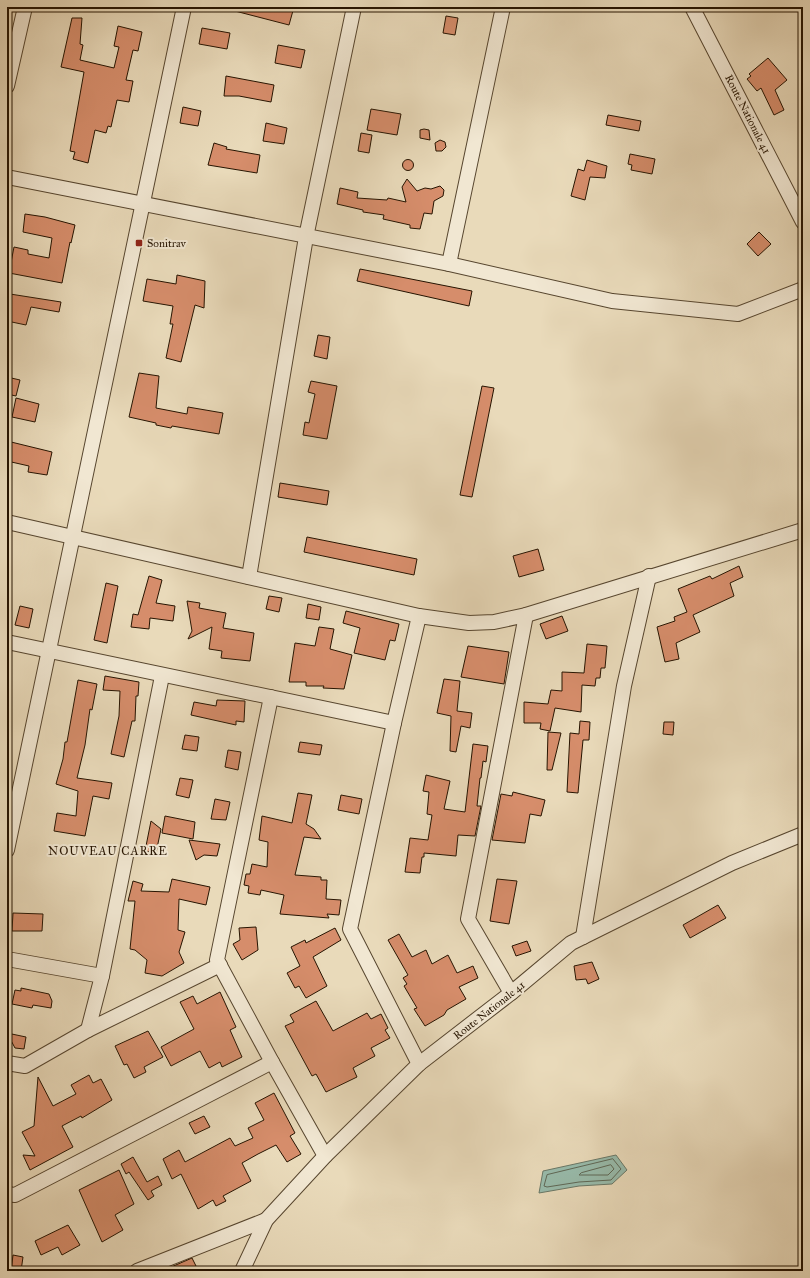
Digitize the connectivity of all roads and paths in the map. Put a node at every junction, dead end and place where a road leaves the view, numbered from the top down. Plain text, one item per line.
1 (25, 7) edge
2 (184, 7) edge
3 (354, 7) edge
4 (503, 7) edge
5 (692, 7) edge
6 (7, 86) edge
7 (7, 177) edge
8 (142, 203) junction
9 (803, 222) edge
10 (306, 237) junction
11 (449, 264) junction
12 (803, 289) edge
13 (7, 522) edge
14 (803, 530) edge
15 (72, 536) junction
16 (649, 576) junction
17 (249, 577) junction
18 (526, 615) junction
19 (419, 616) junction
20 (7, 642) edge
21 (49, 651) junction
22 (162, 676) junction
23 (271, 697) junction
24 (394, 723) junction
25 (803, 834) edge
26 (7, 850) edge
27 (583, 937) junction
28 (7, 959) edge
29 (220, 965) junction
30 (102, 976) junction
31 (511, 993) junction
32 (88, 1030) junction
33 (7, 1062) edge
34 (272, 1062) junction
35 (419, 1064) junction
36 (325, 1156) junction
37 (7, 1194) edge
38 (266, 1220) junction
39 (137, 1271) edge
40 (242, 1271) edge

1 - 6 street
2 - 8 street
3 - 10 street
4 - 11 street
5 - 9 street, Route Nationale 41
7 - 8 street
8 - 10 street
8 - 15 street
10 - 11 street
10 - 17 street
11 - 12 street
13 - 15 street
14 - 16 street
15 - 17 street
15 - 21 street
16 - 18 street
16 - 27 street
17 - 19 street
18 - 19 street
18 - 31 street
19 - 24 street
20 - 21 street
21 - 22 street
21 - 26 street
22 - 23 street
22 - 30 street
23 - 24 street
23 - 29 street
24 - 35 street
25 - 27 street, Route Nationale 41
27 - 31 street, Route Nationale 41
28 - 30 street
29 - 32 street
29 - 34 street
30 - 32 street
31 - 35 street, Route Nationale 41
32 - 33 street
34 - 36 street
34 - 37 street
35 - 36 street, Route Nationale 41
36 - 38 street, Route Nationale 41
38 - 39 street
38 - 40 street, Route Nationale 41

